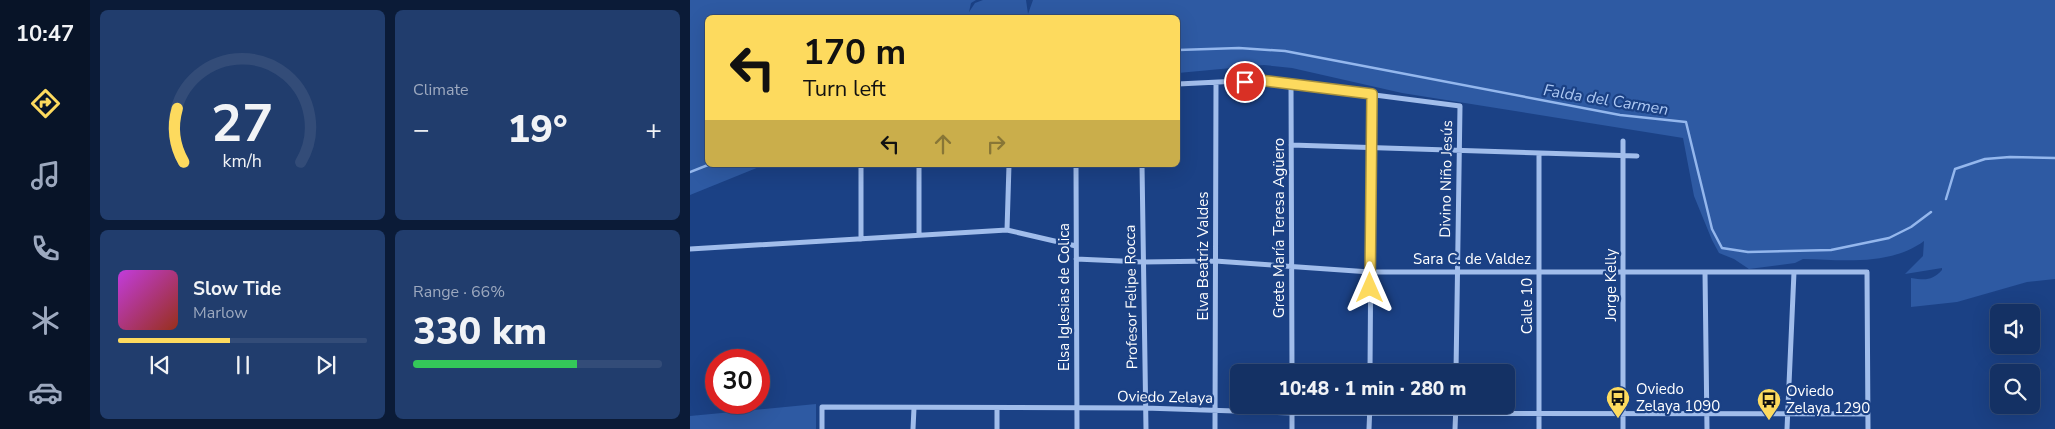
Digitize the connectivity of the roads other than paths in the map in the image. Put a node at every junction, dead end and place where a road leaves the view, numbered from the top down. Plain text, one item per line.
1 (1180, 84) edge
2 (1216, 84) junction
3 (1291, 84) junction
4 (1372, 94) junction
5 (1623, 141) dead end
6 (1291, 145) junction
7 (1371, 148) junction
8 (1459, 150) junction
9 (1539, 153) junction
10 (1623, 156) junction
11 (1637, 156) dead end
12 (861, 167) edge
13 (919, 167) edge
14 (1009, 167) edge
15 (1076, 167) edge
16 (1142, 167) edge
17 (1006, 230) junction
18 (919, 235) junction
19 (860, 238) junction
20 (1076, 246) junction
21 (690, 249) edge
22 (1076, 259) junction
23 (1215, 261) junction
24 (1143, 262) junction
25 (1292, 267) junction
26 (1370, 272) junction
27 (1458, 272) junction
28 (1540, 272) junction
29 (1623, 272) junction
30 (1705, 272) junction
31 (1794, 272) junction
32 (1292, 364) edge
33 (1370, 364) edge
34 (1456, 364) edge
35 (914, 408) junction
36 (997, 408) junction
37 (1145, 408) junction
38 (1077, 409) junction
39 (1215, 411) junction
40 (1230, 411) edge
41 (1292, 414) edge
42 (1370, 414) edge
43 (1456, 414) edge
44 (1515, 414) edge
45 (1540, 414) junction
46 (1623, 414) junction
47 (1707, 414) junction
48 (1787, 414) junction
49 (1868, 414) junction
50 (822, 429) edge
51 (913, 429) edge
52 (997, 429) edge
53 (1077, 429) edge
54 (1146, 429) edge
55 (1215, 429) edge
56 (1292, 429) edge
57 (1370, 429) edge
58 (1456, 429) edge
59 (1539, 429) edge
60 (1623, 429) edge
61 (1707, 429) edge
62 (1787, 429) edge
63 (1868, 429) edge

1 - 2 street
2 - 3 street
2 - 23 street, Elva Beatriz Valdes
3 - 4 street
3 - 6 street, Grete María Teresa Agüero
4 - 7 street
4 - 8 street, Divino Niño Jesús
5 - 10 street, Jorge Kelly
6 - 7 street
6 - 25 street, Grete María Teresa Agüero
7 - 8 street
7 - 26 street
8 - 9 street
8 - 27 street, Divino Niño Jesús
9 - 10 street
9 - 28 street, Calle 10
10 - 11 street
10 - 29 street, Jorge Kelly
12 - 19 street
13 - 18 street
14 - 17 street
15 - 20 street, Elsa Iglesias de Colica
16 - 24 street, Profesor Felipe Rocca
17 - 18 street
17 - 20 street
18 - 19 street
19 - 21 street
20 - 22 street, Elsa Iglesias de Colica
22 - 24 street, Sara C. de Valdez
22 - 38 street, Elsa Iglesias de Colica
23 - 24 street, Sara C. de Valdez
23 - 25 street, Sara C. de Valdez
23 - 39 street, Elva Beatriz Valdes
24 - 37 street, Profesor Felipe Rocca
25 - 26 street, Sara C. de Valdez
25 - 32 street, Grete María Teresa Agüero
26 - 27 street, Sara C. de Valdez
26 - 33 street
27 - 28 street, Sara C. de Valdez
27 - 34 street, Divino Niño Jesús
28 - 29 street, Sara C. de Valdez
28 - 45 street, Calle 10
29 - 30 street, Sara C. de Valdez
29 - 46 street, Jorge Kelly
30 - 31 street, Sara C. de Valdez
30 - 47 street
31 - 48 street
31 - 49 street, Sara C. de Valdez
35 - 36 street, Oviedo Zelaya
35 - 50 street, Oviedo Zelaya
35 - 51 street
36 - 38 street, Oviedo Zelaya
36 - 52 street
37 - 38 street, Oviedo Zelaya
37 - 39 street, Oviedo Zelaya
37 - 54 street, Profesor Felipe Rocca
38 - 53 street, Elsa Iglesias de Colica
39 - 40 street, Oviedo Zelaya
39 - 55 street, Elva Beatriz Valdes
41 - 56 street
42 - 57 street
43 - 58 street
44 - 45 street, Oviedo Zelaya
45 - 46 street, Oviedo Zelaya
45 - 59 street, Calle 10
46 - 47 street, Oviedo Zelaya
46 - 60 street, Jorge Kelly
47 - 48 street, Oviedo Zelaya
47 - 61 street
48 - 49 street, Oviedo Zelaya
48 - 62 street
49 - 63 street

